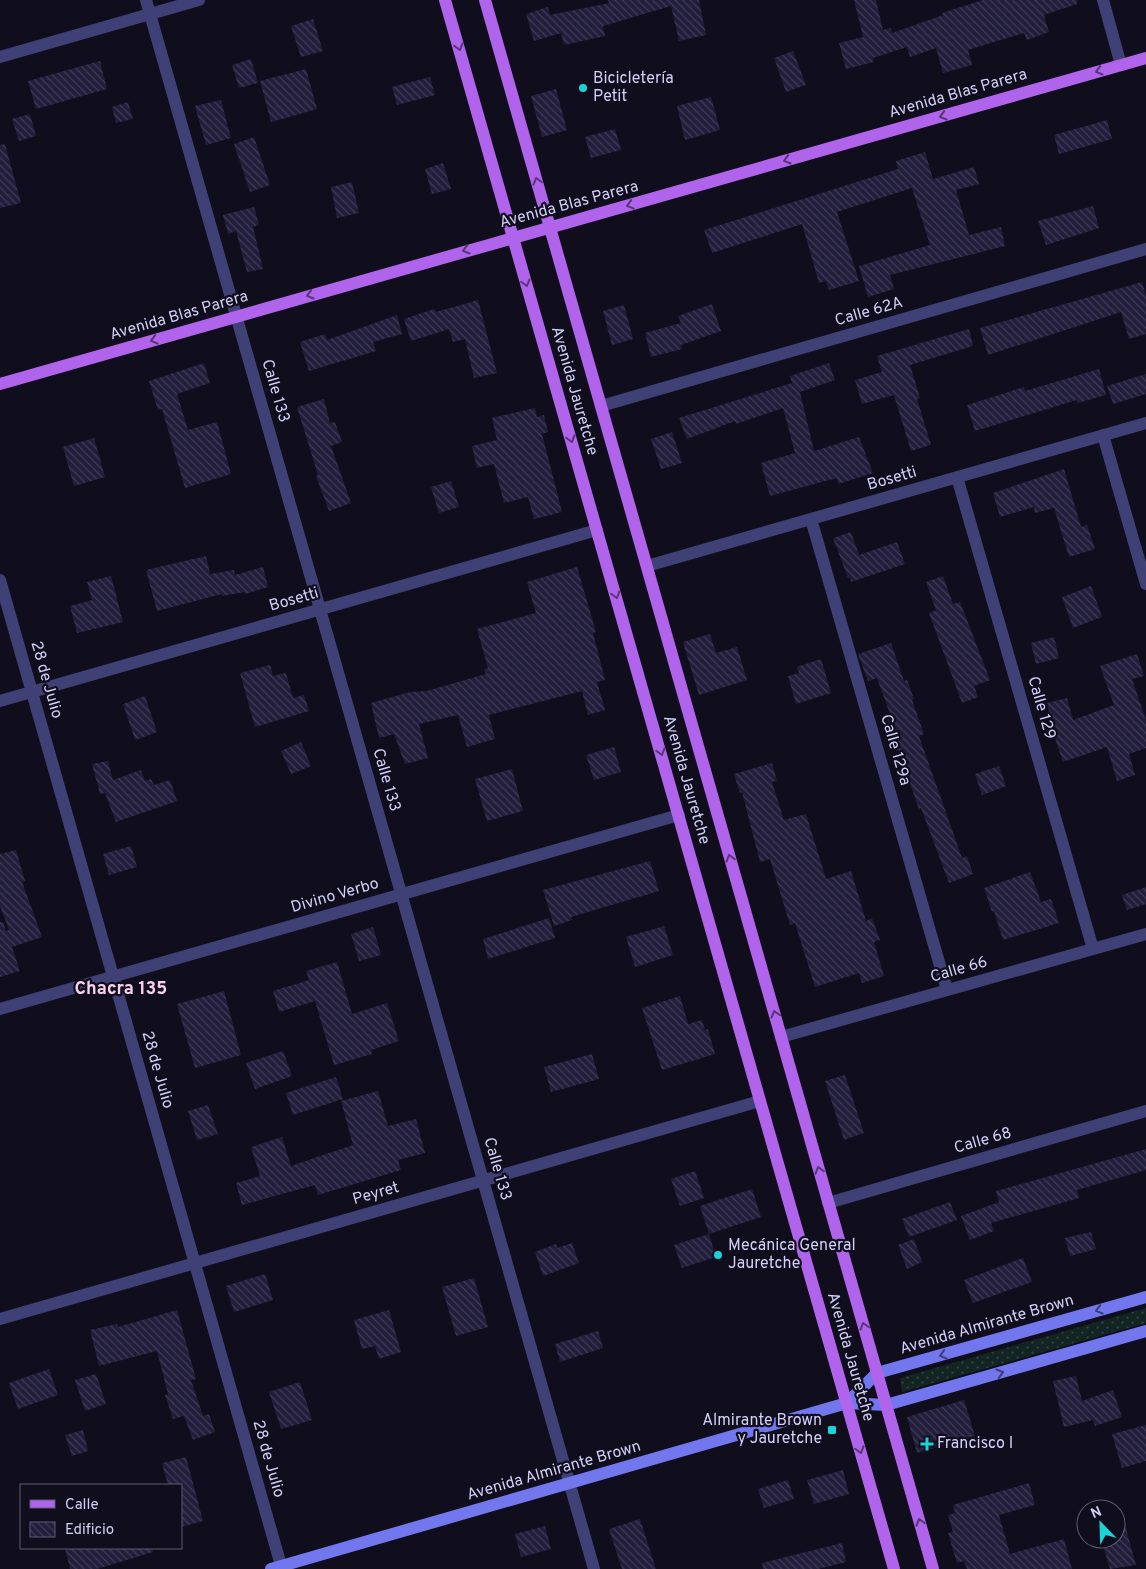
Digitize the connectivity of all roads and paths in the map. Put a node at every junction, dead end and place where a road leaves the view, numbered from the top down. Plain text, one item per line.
1 (146, 0) edge
2 (199, 0) edge
3 (445, 0) edge
4 (485, 0) edge
5 (1103, 0) edge
6 (150, 14) junction
7 (0, 57) edge
8 (1146, 58) edge
9 (1121, 65) junction
10 (550, 228) junction
11 (513, 236) junction
12 (1146, 249) edge
13 (237, 316) junction
14 (0, 384) edge
15 (601, 406) junction
16 (1146, 423) edge
17 (1103, 435) junction
18 (958, 477) junction
19 (811, 519) junction
20 (597, 530) junction
21 (647, 566) junction
22 (0, 580) edge
23 (1146, 584) edge
24 (320, 609) junction
25 (32, 692) junction
26 (0, 701) edge
27 (679, 815) junction
28 (402, 894) junction
29 (1146, 934) edge
30 (1093, 949) junction
31 (113, 977) junction
32 (947, 990) junction
33 (0, 1009) edge
34 (781, 1037) junction
35 (760, 1101) junction
36 (1146, 1111) edge
37 (483, 1180) junction
38 (828, 1203) junction
39 (195, 1262) junction
40 (1146, 1297) edge
41 (0, 1319) edge
42 (1146, 1331) edge
43 (877, 1373) junction
44 (847, 1403) junction
45 (886, 1405) junction
46 (570, 1483) junction
47 (278, 1568) edge
48 (594, 1569) edge
49 (894, 1569) edge
50 (933, 1569) edge

1 - 6 street, Calle 133
2 - 6 street
3 -> 11 main road, Avenida Jauretche
10 -> 4 main road, Avenida Jauretche
5 - 9 street
6 - 7 street
6 - 13 street, Calle 133
8 - 9 main road, Avenida Blas Parera
9 -> 10 main road, Avenida Blas Parera
10 - 11 main road, Avenida Blas Parera
10 - 15 main road, Avenida Jauretche
11 -> 13 main road, Avenida Blas Parera
11 -> 20 main road, Avenida Jauretche
12 - 15 street, Calle 62A
13 -> 14 main road, Avenida Blas Parera
13 - 24 street, Calle 133
15 - 21 main road, Avenida Jauretche
16 - 17 street, Bosetti
17 - 18 street, Bosetti
17 - 23 street
18 - 19 street, Bosetti
18 - 30 street, Calle 129
19 - 21 street, Bosetti
19 - 32 street, Calle 129a
20 - 24 street, Bosetti
20 -> 27 main road, Avenida Jauretche
34 -> 21 main road, Avenida Jauretche
22 - 25 street, 28 de Julio
24 - 25 street, Bosetti
24 - 28 street, Calle 133
25 - 26 street, Bosetti
25 - 31 street, 28 de Julio
27 - 28 street, Divino Verbo
27 - 35 main road, Avenida Jauretche
28 - 31 street, Divino Verbo
28 - 37 street, Calle 133
29 - 30 street, Calle 66
30 - 32 street, Calle 66
31 - 33 street, Divino Verbo
31 - 39 street, 28 de Julio
32 - 34 street, Calle 66
38 -> 34 main road, Avenida Jauretche
35 - 37 street, Peyret
35 - 44 main road, Avenida Jauretche
36 - 38 street, Calle 68
37 - 39 street, Peyret
37 - 46 street, Calle 133
43 -> 38 main road, Avenida Jauretche
39 - 41 street, Peyret
39 - 47 street, 28 de Julio
40 -> 43 main road, Avenida Almirante Brown
45 -> 42 main road, Avenida Almirante Brown
43 - 44 main road, Avenida Almirante Brown
43 - 45 main road, Avenida Jauretche
44 - 45 main road, Avenida Almirante Brown
44 - 46 main road, Avenida Almirante Brown
44 -> 49 main road, Avenida Jauretche
50 -> 45 main road, Avenida Jauretche
46 - 47 main road, Avenida Almirante Brown
46 - 48 street, Calle 133

